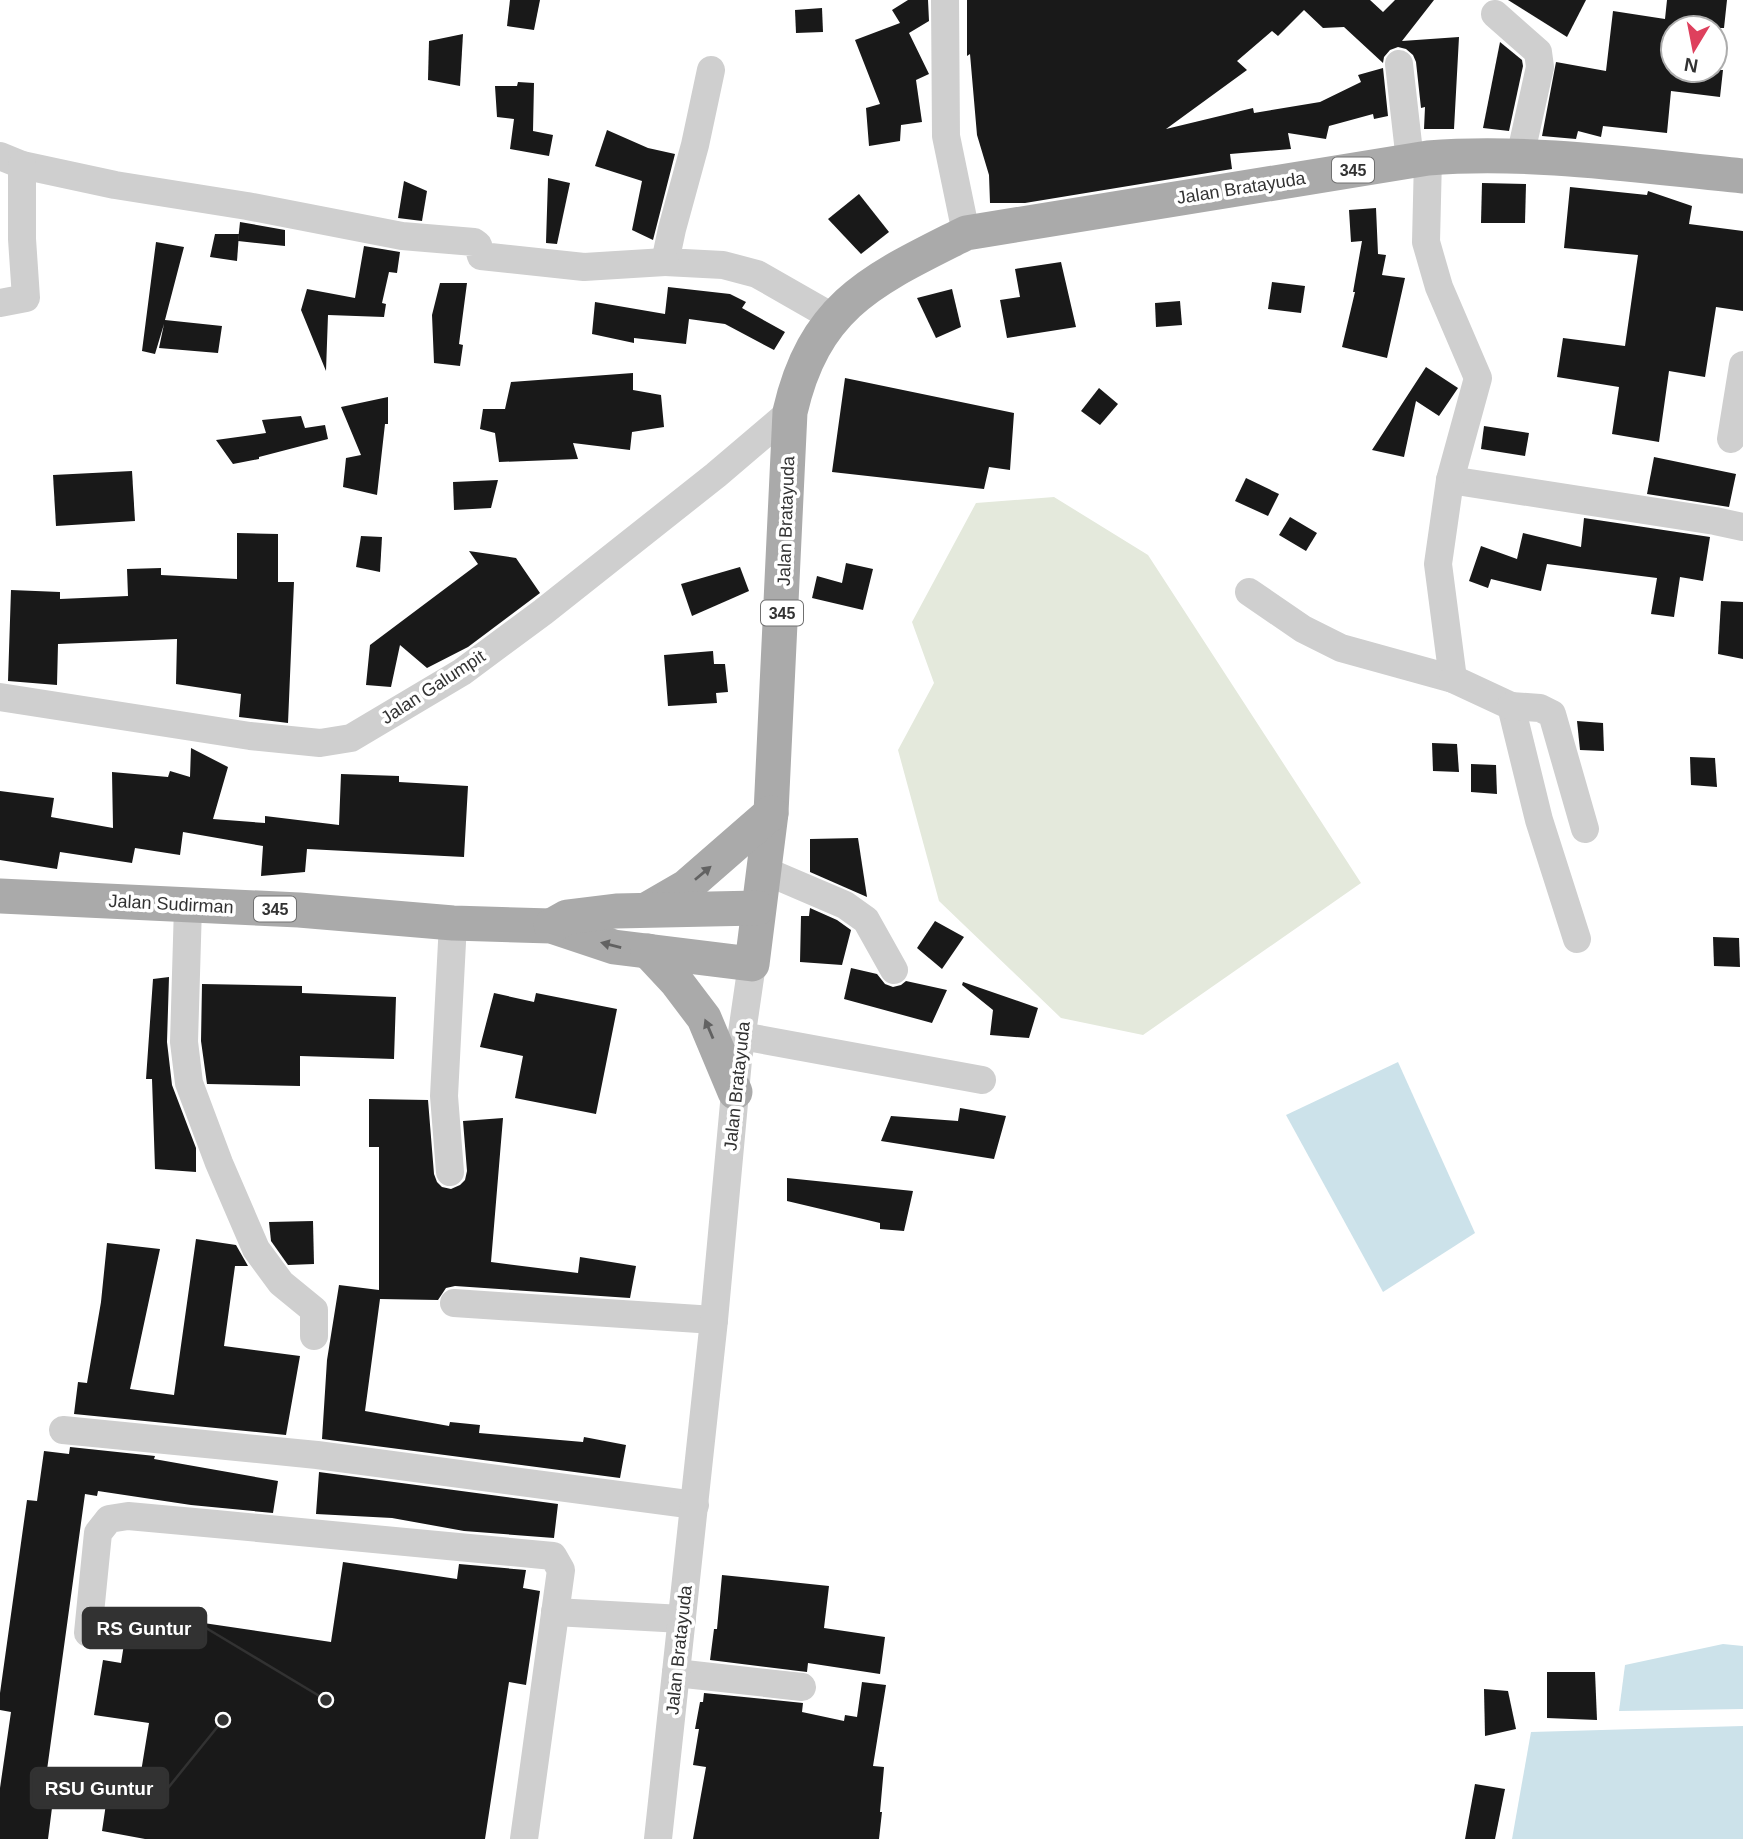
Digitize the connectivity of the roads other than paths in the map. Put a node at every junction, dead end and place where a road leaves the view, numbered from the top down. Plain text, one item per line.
1 (945, 0) edge
2 (1495, 14) dead end
3 (1399, 64) dead end
4 (711, 70) dead end
5 (1520, 157) junction
6 (1419, 159) junction
7 (11, 161) edge
8 (1743, 176) edge
9 (967, 233) junction
10 (11, 239) edge
11 (665, 262) junction
12 (0, 303) edge
13 (834, 318) junction
14 (1743, 365) edge
15 (790, 412) junction
16 (1731, 439) dead end
17 (1450, 480) junction
18 (1743, 527) edge
19 (1250, 592) dead end
20 (1453, 679) junction
21 (0, 697) edge
22 (1511, 706) junction
23 (771, 813) junction
24 (1585, 829) dead end
25 (763, 870) junction
26 (0, 896) edge
27 (188, 906) junction
28 (758, 908) junction
29 (646, 911) junction
30 (453, 923) junction
31 (551, 926) junction
32 (1577, 939) dead end
33 (648, 951) junction
34 (752, 964) junction
35 (894, 970) dead end
36 (742, 1036) junction
37 (982, 1080) dead end
38 (735, 1092) junction
39 (450, 1172) dead end
40 (454, 1303) dead end
41 (714, 1320) junction
42 (314, 1336) dead end
43 (63, 1430) dead end
44 (695, 1504) junction
45 (555, 1612) junction
46 (682, 1619) junction
47 (88, 1633) dead end
48 (676, 1673) junction
49 (802, 1687) dead end
50 (524, 1839) edge
51 (658, 1839) edge

1 - 9 street
2 - 5 street
3 - 6 street
4 - 11 street
5 - 6 main road, Jalan Bratayuda / 345
5 - 8 main road, Jalan Bratayuda / 345
6 - 9 main road, Jalan Bratayuda / 345
6 - 17 street
7 - 10 street
7 - 11 street
9 - 13 main road, Jalan Bratayuda / 345
10 - 12 street
11 - 13 street
13 - 15 main road, Jalan Bratayuda / 345
14 - 16 street
15 - 21 street, Jalan Galumpit
15 - 23 main road, Jalan Bratayuda / 345
17 - 18 street
17 - 20 street
19 - 20 street
20 - 22 street
22 - 24 street
22 - 32 street
23 - 25 main road, Jalan Bratayuda / 345
29 -> 23 main road, 345
25 - 28 main road, Jalan Bratayuda / 345
25 - 35 street
26 - 27 main road, Jalan Sudirman / 345
27 - 30 main road, Jalan Sudirman / 345
27 - 42 street
28 - 29 main road, 345
28 - 34 main road, Jalan Bratayuda / 345
29 - 31 main road, 345
30 - 31 main road, Jalan Sudirman / 345
30 - 39 street
33 -> 31 main road, 345
33 - 34 main road, 345
38 -> 33 main road
34 - 36 street, Jalan Bratayuda
36 - 37 street
36 - 38 street, Jalan Bratayuda
38 - 41 street, Jalan Bratayuda
40 - 41 street
41 - 44 street, Jalan Bratayuda
43 - 44 street
44 - 46 street, Jalan Bratayuda
45 - 46 street
45 - 47 street
45 - 50 street
46 - 48 street, Jalan Bratayuda
48 - 49 street
48 - 51 street, Jalan Bratayuda

